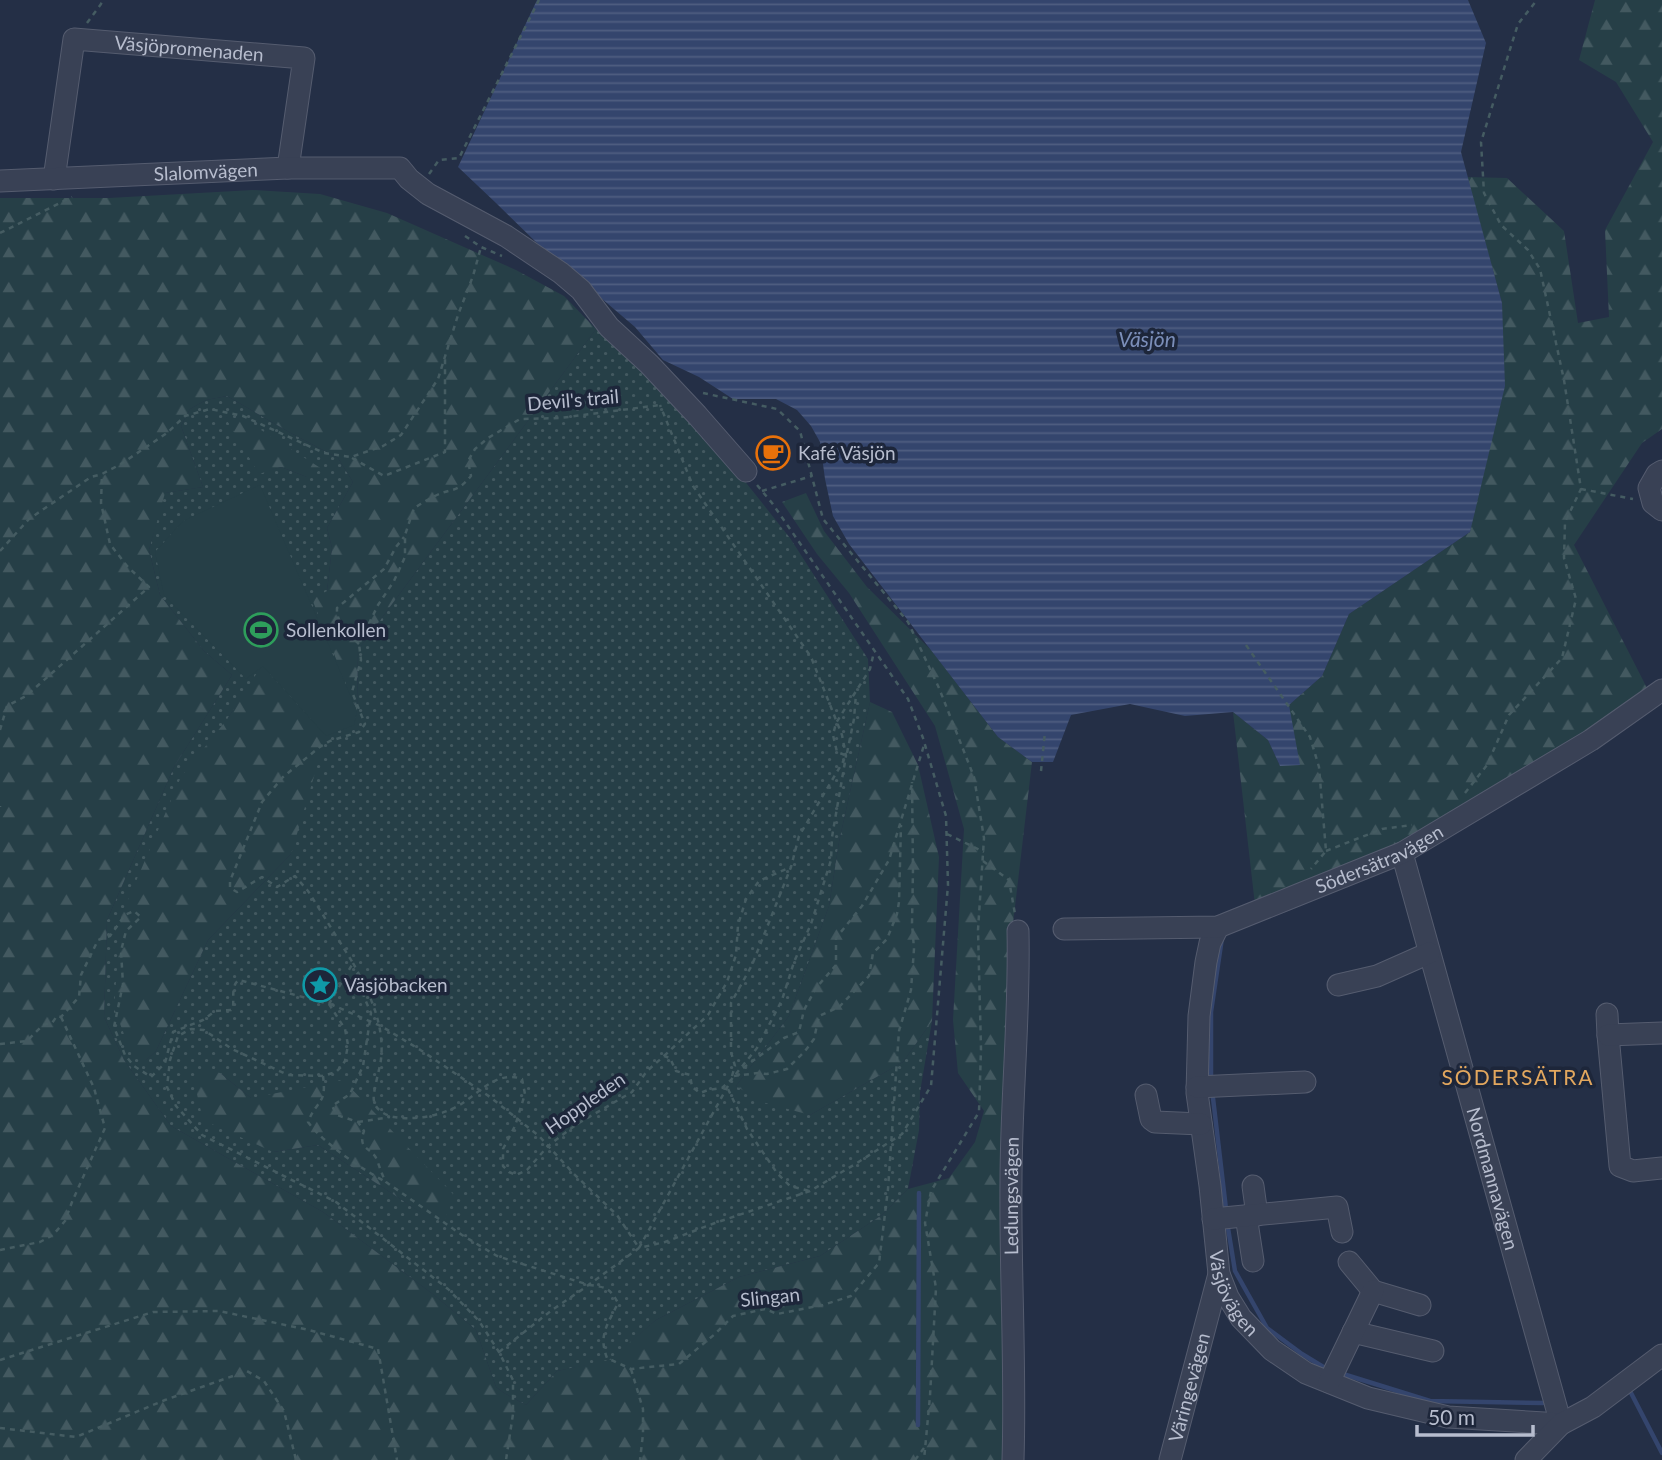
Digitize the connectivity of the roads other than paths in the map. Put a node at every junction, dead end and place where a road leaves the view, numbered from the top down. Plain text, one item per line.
1 (288, 168) junction
2 (54, 178) junction
3 (0, 181) edge
4 (746, 471) road end
5 (1662, 471) edge
6 (1658, 506) edge
7 (1661, 695) edge
8 (1402, 853) junction
9 (1218, 927) junction
10 (1064, 929) dead end
11 (1018, 931) road end
12 (1429, 953) junction
13 (1338, 985) dead end
14 (1607, 1014) dead end
15 (1662, 1032) edge
16 (1608, 1035) junction
17 (1305, 1082) dead end
18 (1197, 1087) junction
19 (1146, 1095) dead end
20 (1201, 1124) junction
21 (1662, 1168) edge
22 (1253, 1186) dead end
23 (1252, 1215) junction
24 (1213, 1219) junction
25 (1342, 1233) dead end
26 (1253, 1261) dead end
27 (1349, 1262) dead end
28 (1219, 1275) junction
29 (1373, 1292) junction
30 (1420, 1305) dead end
31 (1353, 1332) junction
32 (1433, 1351) dead end
33 (1662, 1355) edge
34 (1329, 1382) junction
35 (1561, 1424) junction
36 (1013, 1460) edge
37 (1171, 1460) edge
38 (1526, 1460) edge

1 - 2 street, Slalomvägen
1 - 2 street, Väsjöpromenaden
1 - 4 street, Slalomvägen
2 - 3 street, Slalomvägen
5 - 6 street
7 - 8 street, Södersätravägen
8 - 9 street, Södersätravägen
8 - 12 street, Nordmannavägen
9 - 10 street, Södersätravägen
9 - 18 street, Väsjövägen
11 - 36 street, Ledungsvägen
12 - 13 street
12 - 35 street, Nordmannavägen
14 - 16 street
15 - 16 street
16 - 21 street
17 - 18 street
18 - 20 street, Väsjövägen
19 - 20 street
20 - 24 street, Väsjövägen
22 - 23 street
23 - 24 street
23 - 25 street
23 - 26 street
24 - 28 street, Väsjövägen
27 - 29 street
28 - 34 street, Väsjövägen
28 - 37 street, Väringevägen
29 - 30 street
29 - 31 street
31 - 32 street
31 - 34 street
33 - 35 street
34 - 35 street, Väsjövägen
35 - 38 street

